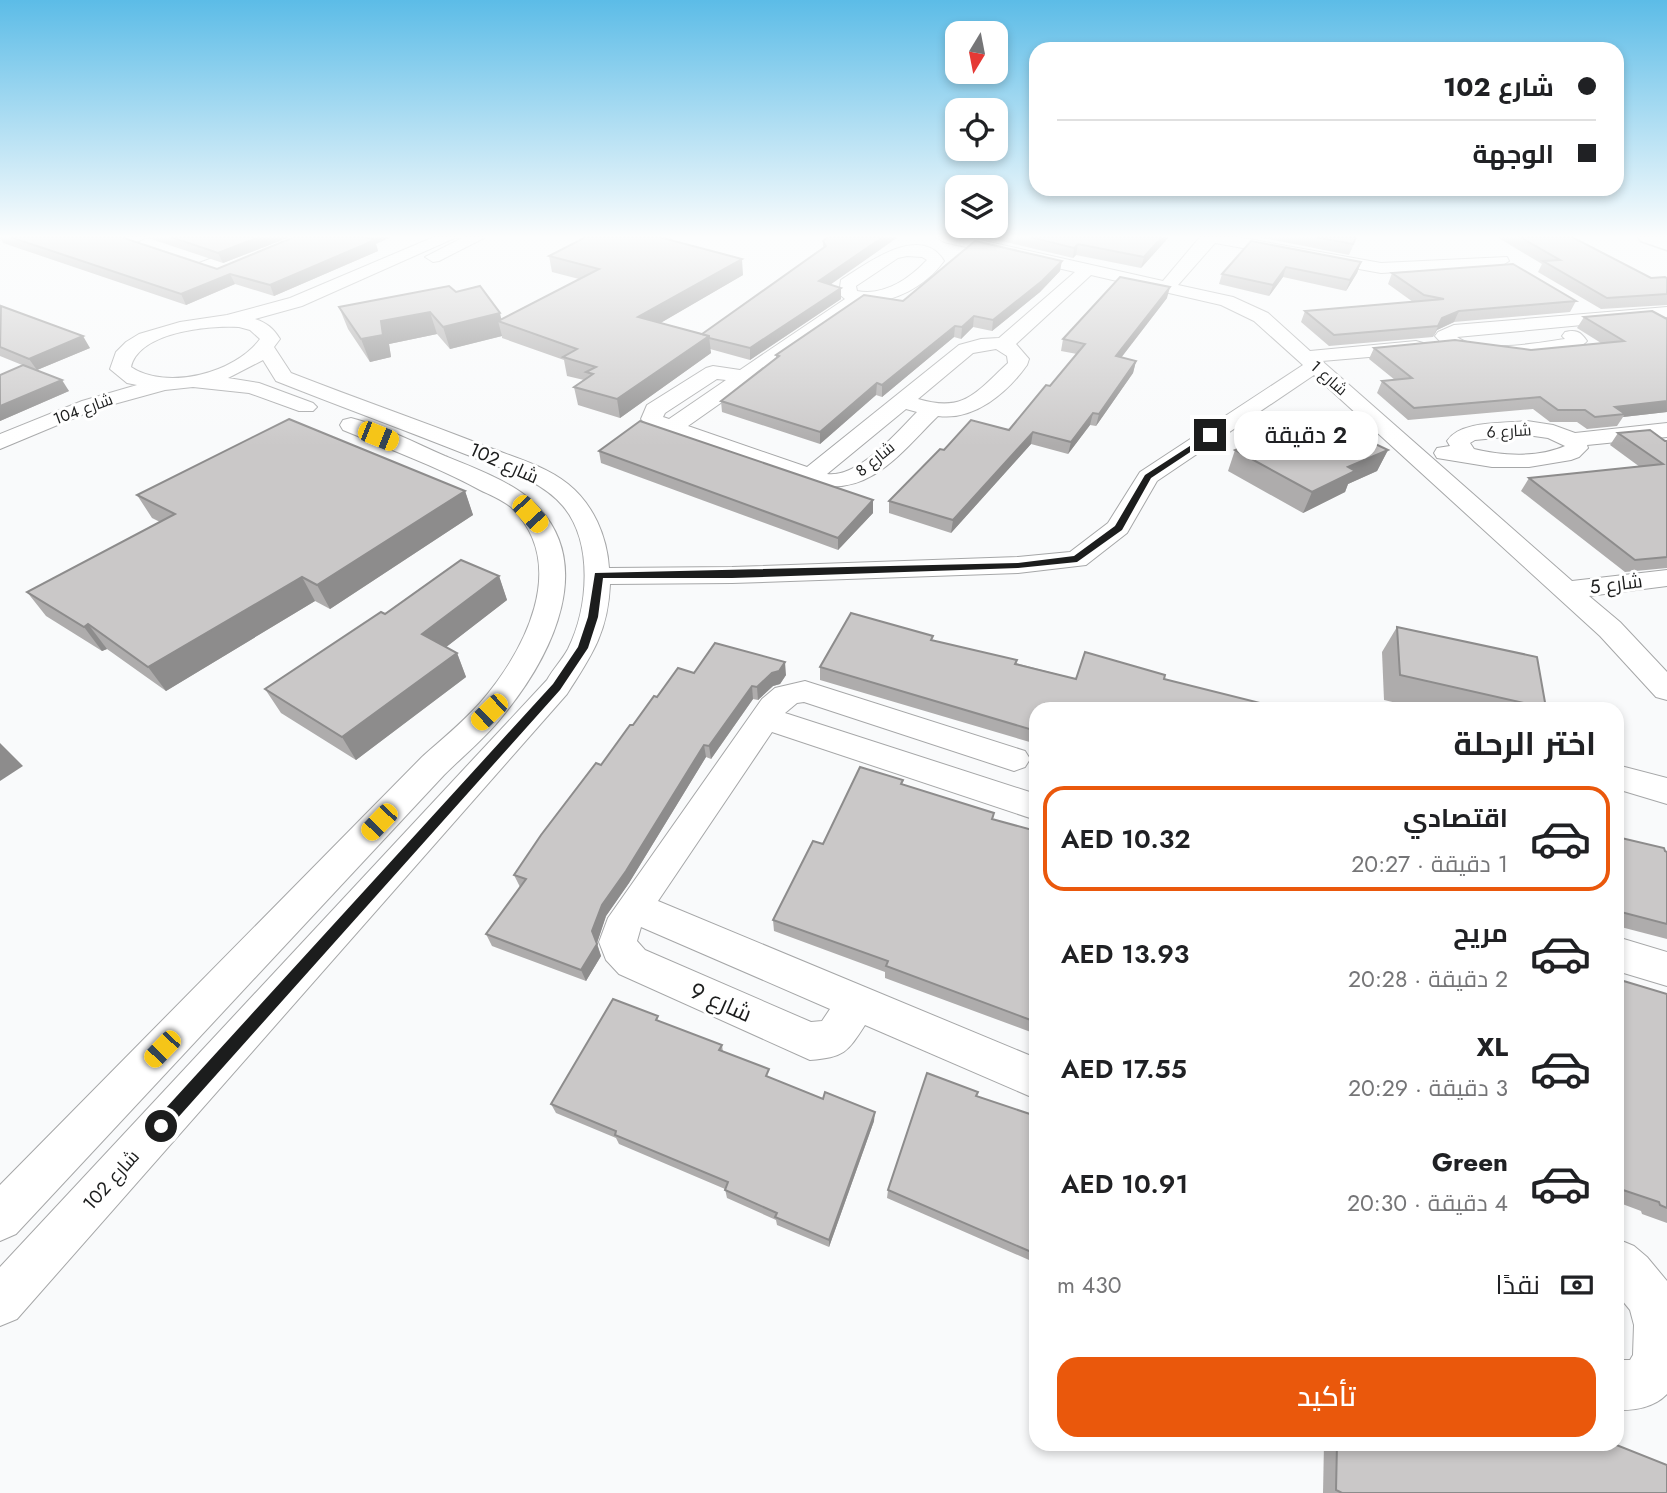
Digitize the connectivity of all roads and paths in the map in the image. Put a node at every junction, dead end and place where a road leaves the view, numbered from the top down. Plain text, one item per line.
1 (279, 307) edge
2 (319, 307) edge
3 (845, 307) edge
4 (1046, 307) edge
5 (1240, 307) edge
6 (1577, 307) edge
7 (1667, 312) edge
8 (1595, 317) junction
9 (226, 321) junction
10 (1549, 322) junction
11 (1667, 326) edge
12 (277, 336) junction
13 (1572, 336) junction
14 (1452, 344) junction
15 (1003, 345) junction
16 (120, 360) junction
17 (1310, 361) junction
18 (180, 383) junction
19 (903, 401) junction
20 (931, 411) junction
21 (0, 425) edge
22 (1667, 430) edge
23 (0, 442) edge
24 (440, 448) junction
25 (1416, 456) junction
26 (810, 476) junction
27 (598, 576) junction
28 (1667, 578) edge
29 (1565, 590) junction
30 (1667, 690) edge
31 (765, 718) junction
32 (1025, 752) edge
33 (433, 766) junction
34 (477, 775) junction
35 (1624, 779) edge
36 (1667, 791) edge
37 (999, 795) junction
38 (1029, 805) edge
39 (634, 907) junction
40 (1624, 956) edge
41 (1667, 969) edge
42 (856, 1004) junction
43 (1029, 1076) edge
44 (0, 1218) edge
45 (1624, 1268) edge
46 (0, 1302) edge
47 (1667, 1340) edge
48 (1624, 1386) edge

1 - 9 street
2 - 12 street
3 - 26 street, شارع 8
4 - 15 street
5 - 17 street, شارع 1
6 - 8 street
7 - 8 street
8 - 10 street
9 - 12 street
9 - 16 street, شارع 104
10 - 13 street
10 - 14 street
11 - 13 street
12 - 18 street, شارع 104
12 - 24 street, شارع 102
13 - 14 street
14 - 17 street
15 - 19 street, شارع 8
15 - 20 street
16 - 18 street, شارع 102
16 - 21 street, شارع 104
17 - 25 street, شارع 1
17 - 27 street
18 - 23 street, شارع 104
18 - 24 street, شارع 102
19 - 20 street
19 - 26 street, شارع 8
20 - 26 street, شارع 8
22 - 25 street, شارع 6
24 - 27 street, شارع 102
24 - 33 street, شارع 102
25 - 29 street, شارع 1
27 - 34 street, شارع 102
28 - 29 street, شارع 5
29 - 30 street, شارع 1
31 - 32 street, شارع 9
31 - 37 street
31 - 39 street, شارع 9
32 - 37 street, شارع 9
33 - 34 street
33 - 44 street, شارع 102
34 - 46 street, شارع 102
35 - 36 street
37 - 38 street
39 - 42 street
39 - 42 street, شارع 9
40 - 41 street
42 - 43 street
45 - 47 street
47 - 48 street

